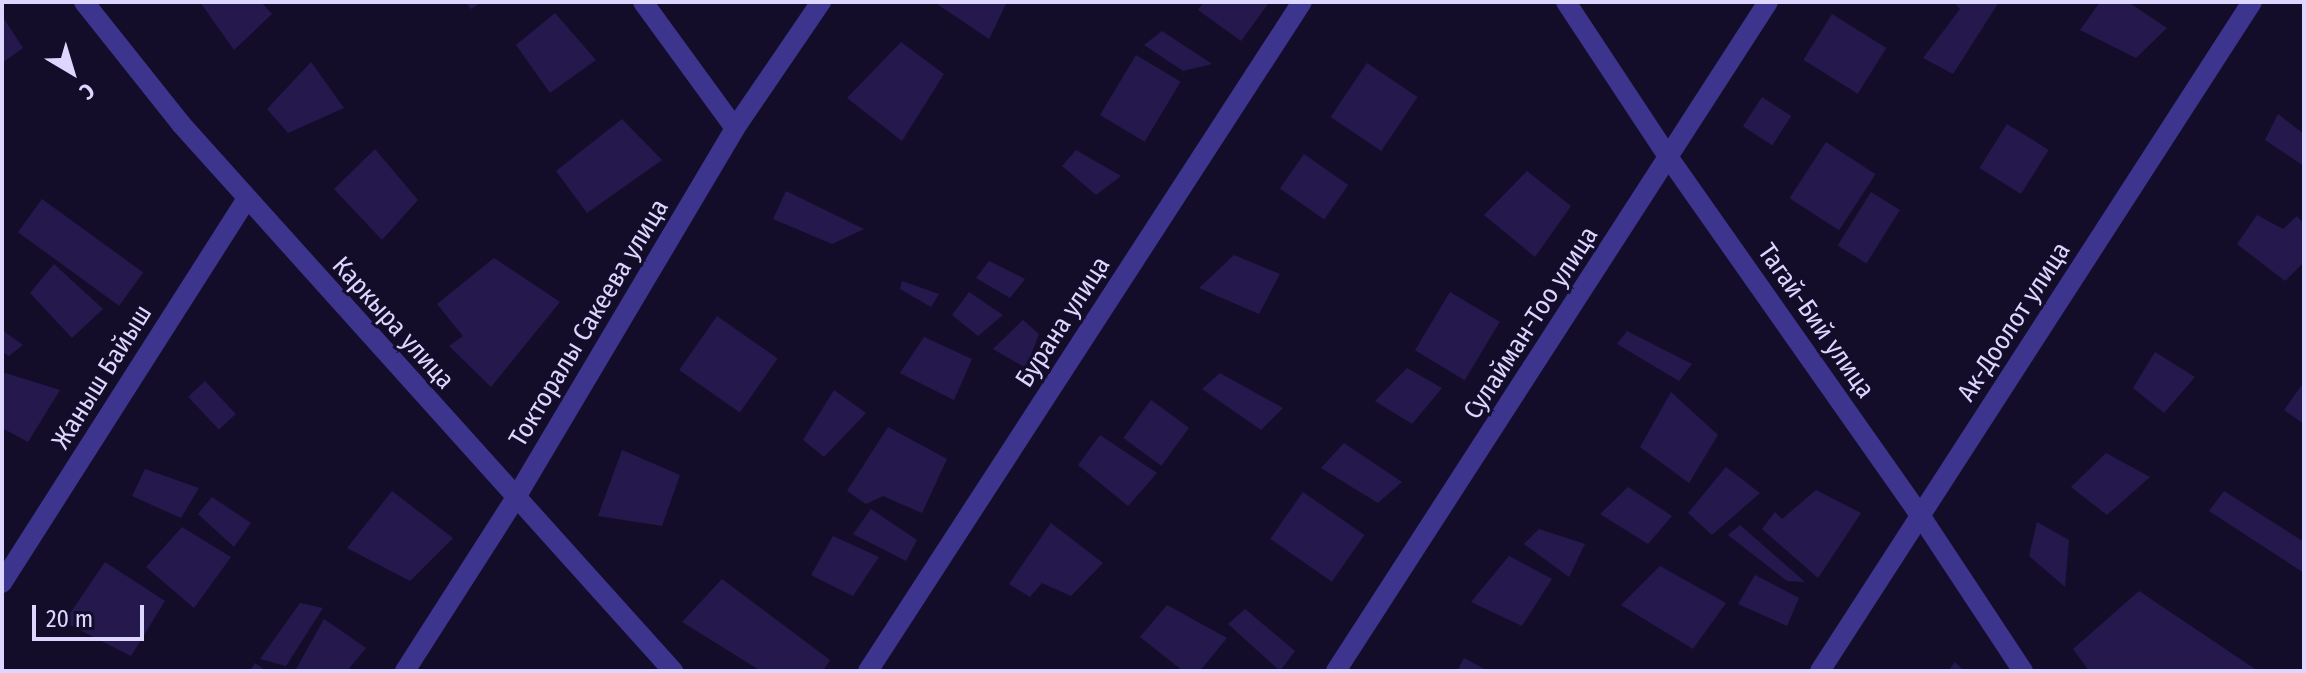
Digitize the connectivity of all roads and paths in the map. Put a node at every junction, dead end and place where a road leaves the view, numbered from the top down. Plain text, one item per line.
1 (84, 2) edge
2 (643, 2) edge
3 (821, 2) edge
4 (1302, 2) edge
5 (1566, 2) edge
6 (1768, 2) edge
7 (2252, 2) edge
8 (735, 128) junction
9 (1669, 158) junction
10 (247, 198) junction
11 (515, 499) junction
12 (1920, 515) junction
13 (2, 583) edge
14 (405, 671) edge
15 (673, 671) edge
16 (868, 671) edge
17 (1336, 671) edge
18 (1820, 671) edge
19 (2023, 671) edge

1 - 10 street, Каркыра улица
2 - 8 street
3 - 8 street, Токторалы Сакеева улица
4 - 16 street, Бурана улица
5 - 9 street, Тагай-Бий улица
6 - 9 street, Сулайман-Тоо улица
7 - 12 street, Ак-Доолот улица
8 - 11 street, Токторалы Сакеева улица
9 - 12 street, Тагай-Бий улица
9 - 17 street, Сулайман-Тоо улица
10 - 11 street, Каркыра улица
10 - 13 street, Жаныш Байыш
11 - 14 street, Токторалы Сакеева улица
11 - 15 street, Каркыра улица
12 - 18 street, Ак-Доолот улица
12 - 19 street, Тагай-Бий улица

